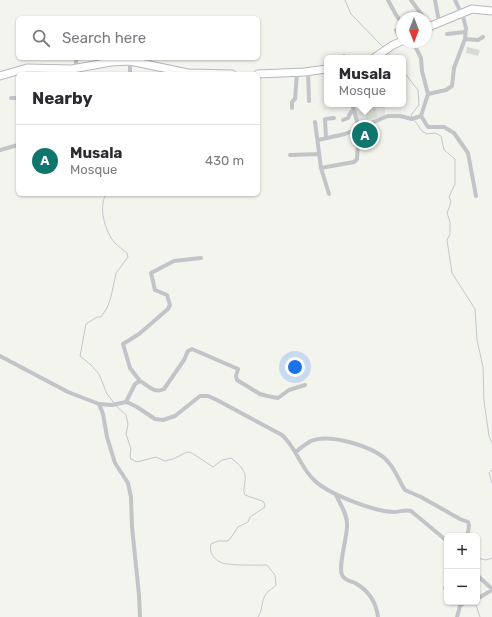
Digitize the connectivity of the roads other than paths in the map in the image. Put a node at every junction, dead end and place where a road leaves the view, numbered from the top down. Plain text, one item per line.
1 (388, 0) edge
2 (411, 0) edge
3 (435, 0) edge
4 (455, 0) edge
5 (492, 11) edge
6 (420, 12) edge
7 (461, 13) junction
8 (396, 16) edge
9 (439, 22) junction
10 (432, 24) edge
11 (465, 32) junction
12 (447, 34) dead end
13 (483, 37) dead end
14 (465, 40) junction
15 (396, 44) edge
16 (416, 48) edge
17 (379, 55) edge
18 (76, 60) edge
19 (140, 60) edge
20 (130, 61) junction
21 (149, 61) edge
22 (76, 68) junction
23 (324, 69) edge
24 (26, 71) edge
25 (53, 71) edge
26 (130, 72) edge
27 (188, 72) edge
28 (308, 72) junction
29 (16, 73) edge
30 (297, 73) junction
31 (260, 74) edge
32 (0, 76) edge
33 (428, 94) junction
34 (11, 98) dead end
35 (16, 98) edge
36 (308, 101) dead end
37 (353, 107) edge
38 (292, 108) dead end
39 (354, 111) junction
40 (421, 116) junction
41 (334, 118) dead end
42 (343, 120) dead end
43 (315, 122) dead end
44 (359, 128) junction
45 (326, 138) junction
46 (318, 140) junction
47 (16, 146) edge
48 (0, 150) edge
49 (319, 154) junction
50 (290, 155) dead end
51 (321, 168) junction
52 (329, 194) dead end
53 (476, 196) dead end
54 (201, 258) dead end
55 (0, 356) edge
56 (140, 381) junction
57 (305, 386) dead end
58 (126, 402) junction
59 (99, 404) junction
60 (296, 452) junction
61 (336, 495) junction
62 (468, 533) edge
63 (444, 538) edge
64 (480, 578) edge
65 (492, 590) edge
66 (480, 597) edge
67 (461, 605) edge
68 (140, 617) edge
69 (378, 617) edge
70 (456, 617) edge

1 - 8 street
2 - 6 street
3 - 9 street
4 - 7 street
5 - 7 main road
7 - 9 main road
7 - 11 street
9 - 10 main road
11 - 12 street
11 - 14 street
13 - 14 street
14 - 33 street
15 - 17 main road
16 - 33 street
18 - 22 street
19 - 20 main road
19 - 21 main road
20 - 22 main road
20 - 26 street
21 - 27 main road
22 - 25 main road
23 - 28 main road
24 - 25 main road
28 - 30 main road
28 - 36 street
29 - 32 main road
30 - 31 main road
30 - 38 street
33 - 40 street
34 - 35 street
37 - 39 street
39 - 42 street
39 - 44 street
40 - 44 street
40 - 53 street
41 - 45 street
43 - 46 street
44 - 45 street
44 - 51 street
45 - 46 street
46 - 49 street
47 - 48 street
49 - 50 street
49 - 51 street
51 - 52 street
54 - 56 street
55 - 59 street
56 - 57 street
56 - 58 street
58 - 59 street
58 - 60 street
59 - 68 street
60 - 61 street
60 - 62 street
61 - 63 street
61 - 69 street
64 - 65 street
65 - 66 street
67 - 70 street

